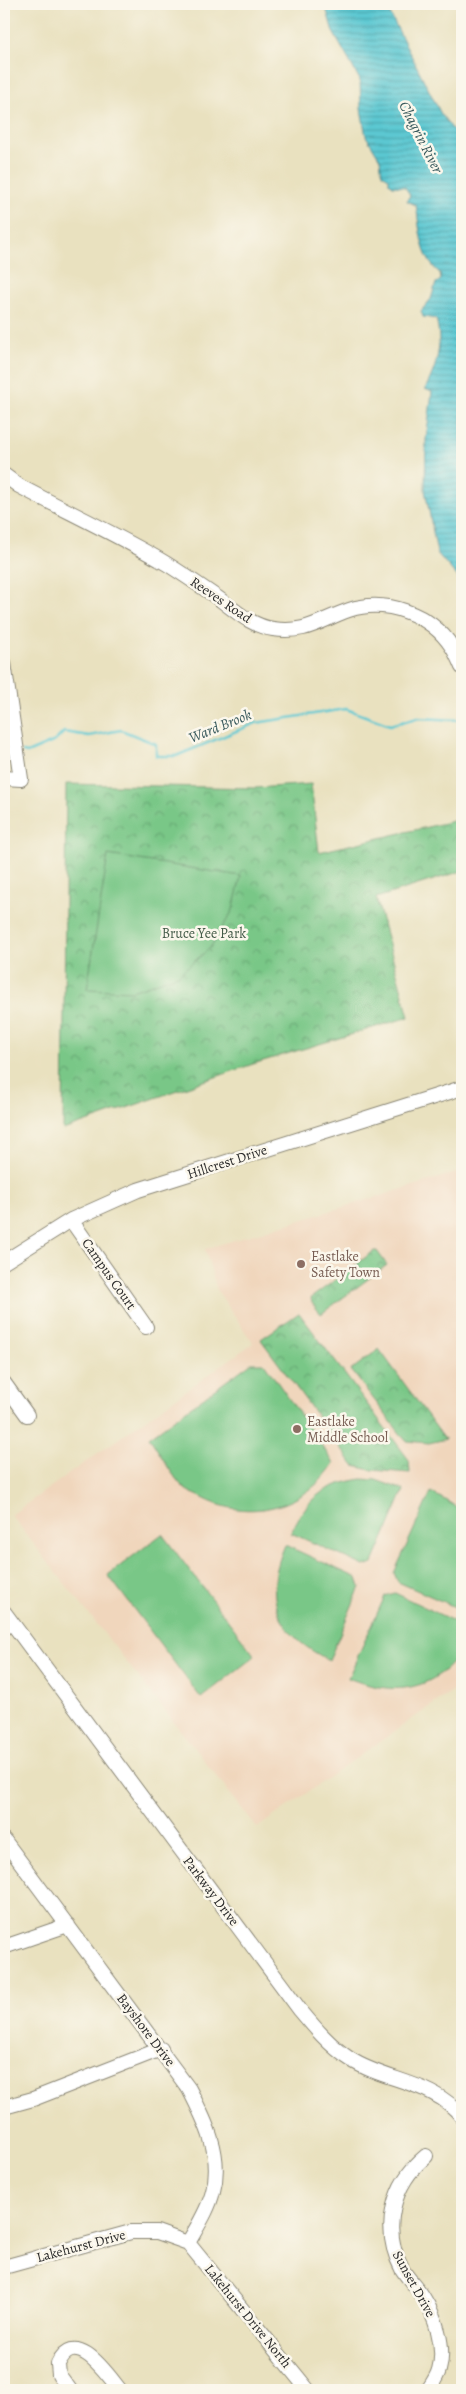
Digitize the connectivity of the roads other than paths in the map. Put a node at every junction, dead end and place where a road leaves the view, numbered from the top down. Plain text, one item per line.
1 (4, 475) edge
2 (4, 663) edge
3 (462, 667) edge
4 (4, 778) edge
5 (462, 1088) edge
6 (71, 1220) junction
7 (4, 1262) edge
8 (146, 1328) dead end
9 (4, 1383) edge
10 (27, 1415) dead end
11 (4, 1612) edge
12 (4, 1840) edge
13 (68, 1925) junction
14 (4, 1947) edge
15 (161, 2049) junction
16 (4, 2107) edge
17 (462, 2117) edge
18 (426, 2156) dead end
19 (188, 2243) junction
20 (4, 2267) edge
21 (70, 2390) edge
22 (120, 2390) edge
23 (308, 2390) edge
24 (428, 2390) edge

1 - 3 street, Reeves Road
2 - 4 street
5 - 6 street, Hillcrest Drive
6 - 7 street, Hillcrest Drive
6 - 8 street, Campus Court
9 - 10 street
11 - 17 street, Parkway Drive
12 - 13 street, Bayshore Drive
13 - 14 street
13 - 15 street, Bayshore Drive
15 - 16 street
15 - 19 street, Bayshore Drive
18 - 24 street, Sunset Drive
19 - 20 street, Lakehurst Drive
19 - 23 street, Lakehurst Drive North
21 - 22 street

